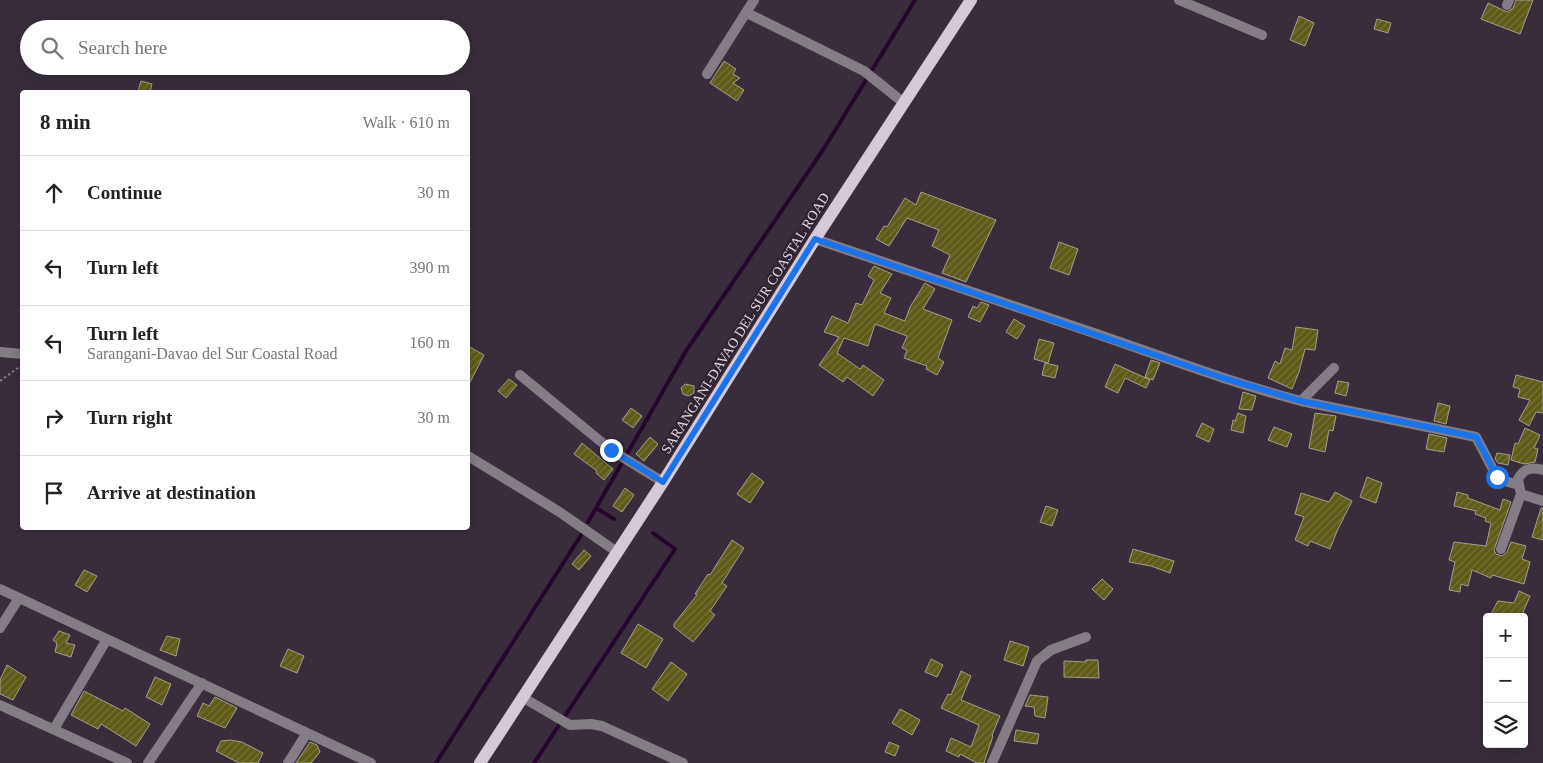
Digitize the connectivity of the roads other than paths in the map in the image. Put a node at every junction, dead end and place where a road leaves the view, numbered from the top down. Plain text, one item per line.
1 (754, 0) edge
2 (971, 0) edge
3 (1179, 0) edge
4 (747, 13) junction
5 (1262, 35) dead end
6 (707, 74) dead end
7 (904, 103) junction
8 (815, 239) junction
9 (0, 352) edge
10 (20, 354) edge
11 (1334, 368) dead end
12 (520, 375) dead end
13 (1301, 401) junction
14 (470, 457) edge
15 (1543, 468) edge
16 (663, 482) junction
17 (1520, 490) junction
18 (1543, 501) edge
19 (1501, 549) dead end
20 (617, 552) junction
21 (0, 589) edge
22 (19, 598) junction
23 (0, 628) edge
24 (1086, 636) dead end
25 (107, 639) junction
26 (202, 683) junction
27 (522, 696) junction
28 (0, 705) edge
29 (54, 729) junction
30 (307, 733) junction
31 (127, 763) edge
32 (148, 763) edge
33 (288, 763) edge
34 (371, 763) edge
35 (480, 763) edge
36 (683, 763) edge
37 (992, 763) edge

1 - 4 street
2 - 7 main road, SARANGANI-DAVAO DEL SUR COASTAL ROAD
3 - 5 street
4 - 6 street
4 - 7 street
7 - 8 main road, SARANGANI-DAVAO DEL SUR COASTAL ROAD
8 - 13 street
8 - 16 main road, SARANGANI-DAVAO DEL SUR COASTAL ROAD
9 - 10 street
11 - 13 street
12 - 16 street
13 - 17 street
14 - 20 street
15 - 17 street
16 - 20 main road, SARANGANI-DAVAO DEL SUR COASTAL ROAD
17 - 18 street
17 - 19 street
20 - 27 main road, SARANGANI-DAVAO DEL SUR COASTAL ROAD
21 - 22 street
22 - 23 street
22 - 25 street
24 - 37 street
25 - 26 street
25 - 29 street
26 - 30 street
26 - 32 street
27 - 35 main road, SARANGANI-DAVAO DEL SUR COASTAL ROAD
27 - 36 street
28 - 29 street
29 - 31 street
30 - 33 street
30 - 34 street

